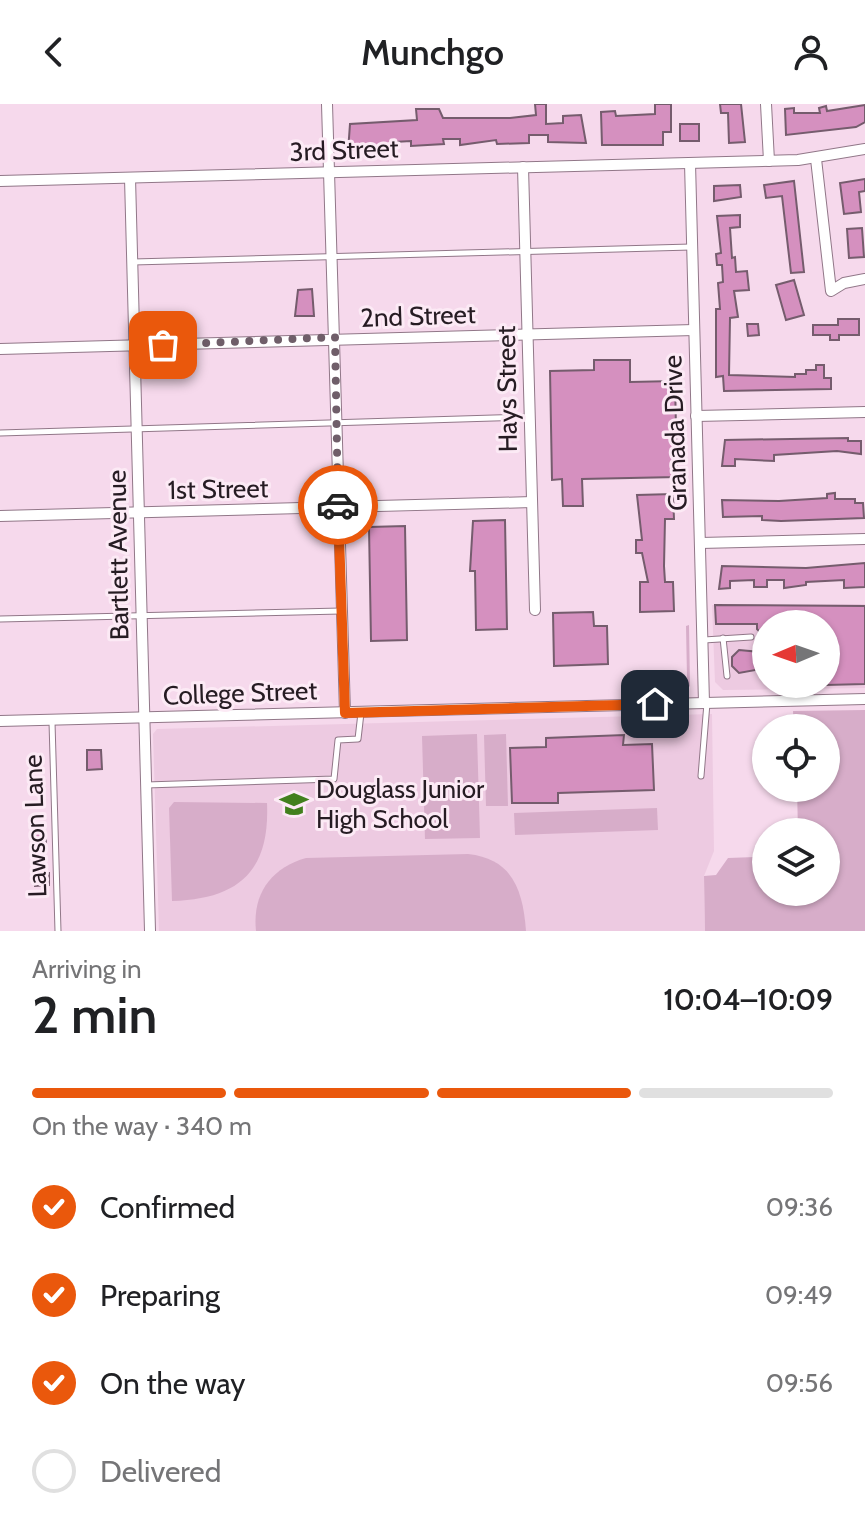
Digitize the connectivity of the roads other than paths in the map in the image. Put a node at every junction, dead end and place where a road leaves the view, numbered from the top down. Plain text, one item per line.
1 (327, 104) edge
2 (766, 104) edge
3 (865, 149) edge
4 (816, 159) junction
5 (769, 161) junction
6 (690, 163) junction
7 (523, 167) junction
8 (329, 173) junction
9 (130, 178) junction
10 (0, 181) edge
11 (692, 247) junction
12 (525, 250) junction
13 (332, 256) junction
14 (132, 262) junction
15 (865, 279) edge
16 (694, 330) junction
17 (528, 335) junction
18 (335, 337) junction
19 (135, 346) junction
20 (0, 349) edge
21 (865, 412) edge
22 (696, 416) junction
23 (530, 417) junction
24 (336, 423) junction
25 (137, 428) junction
26 (0, 433) edge
27 (532, 502) junction
28 (338, 508) junction
29 (139, 513) junction
30 (0, 516) edge
31 (865, 539) edge
32 (700, 543) junction
33 (535, 610) dead end
34 (342, 611) junction
35 (141, 616) junction
36 (0, 619) edge
37 (751, 637) dead end
38 (723, 638) junction
39 (703, 640) junction
40 (727, 676) dead end
41 (865, 699) edge
42 (706, 702) junction
43 (361, 712) junction
44 (345, 713) junction
45 (144, 718) junction
46 (0, 721) edge
47 (52, 721) junction
48 (701, 776) dead end
49 (146, 785) junction
50 (58, 931) edge
51 (150, 931) edge

1 - 8 street
2 - 5 street
3 - 4 street, 3rd Street
4 - 5 street, 3rd Street
4 - 15 street
5 - 6 street, 3rd Street
6 - 7 street, 3rd Street
6 - 11 street, Granada Drive
7 - 8 street, 3rd Street
7 - 12 street, Hays Street
8 - 9 street, 3rd Street
8 - 13 street
9 - 10 street, 3rd Street
9 - 14 street, Bartlett Avenue
11 - 12 lane
11 - 16 street, Granada Drive
12 - 13 lane
12 - 17 street, Hays Street
13 - 14 lane
13 - 18 street
14 - 19 street, Bartlett Avenue
16 - 17 street, 2nd Street
16 - 22 street, Granada Drive
17 - 18 street, 2nd Street
17 - 23 street, Hays Street
18 - 19 street, 2nd Street
18 - 24 street
19 - 20 street, 2nd Street
19 - 25 street, Bartlett Avenue
21 - 22 street
22 - 32 street, Granada Drive
23 - 24 lane
23 - 27 street, Hays Street
24 - 25 lane
24 - 28 street
25 - 26 lane
25 - 29 street, Bartlett Avenue
27 - 28 street, 1st Street
27 - 33 street, Hays Street
28 - 29 street, 1st Street
28 - 34 street
29 - 30 street, 1st Street
29 - 35 street, Bartlett Avenue
31 - 32 street
32 - 39 street, Granada Drive
34 - 35 lane
34 - 44 street
35 - 36 lane
35 - 45 street, Bartlett Avenue
37 - 38 lane
38 - 39 lane
38 - 40 lane
39 - 42 street, Granada Drive
41 - 42 street, College Street
42 - 43 street, College Street
42 - 48 lane
43 - 44 street, College Street
43 - 49 lane
44 - 45 street, College Street
45 - 47 street, College Street
45 - 49 street, Bartlett Avenue
46 - 47 street, College Street
47 - 50 lane, Lawson Lane
49 - 51 street, Bartlett Avenue

